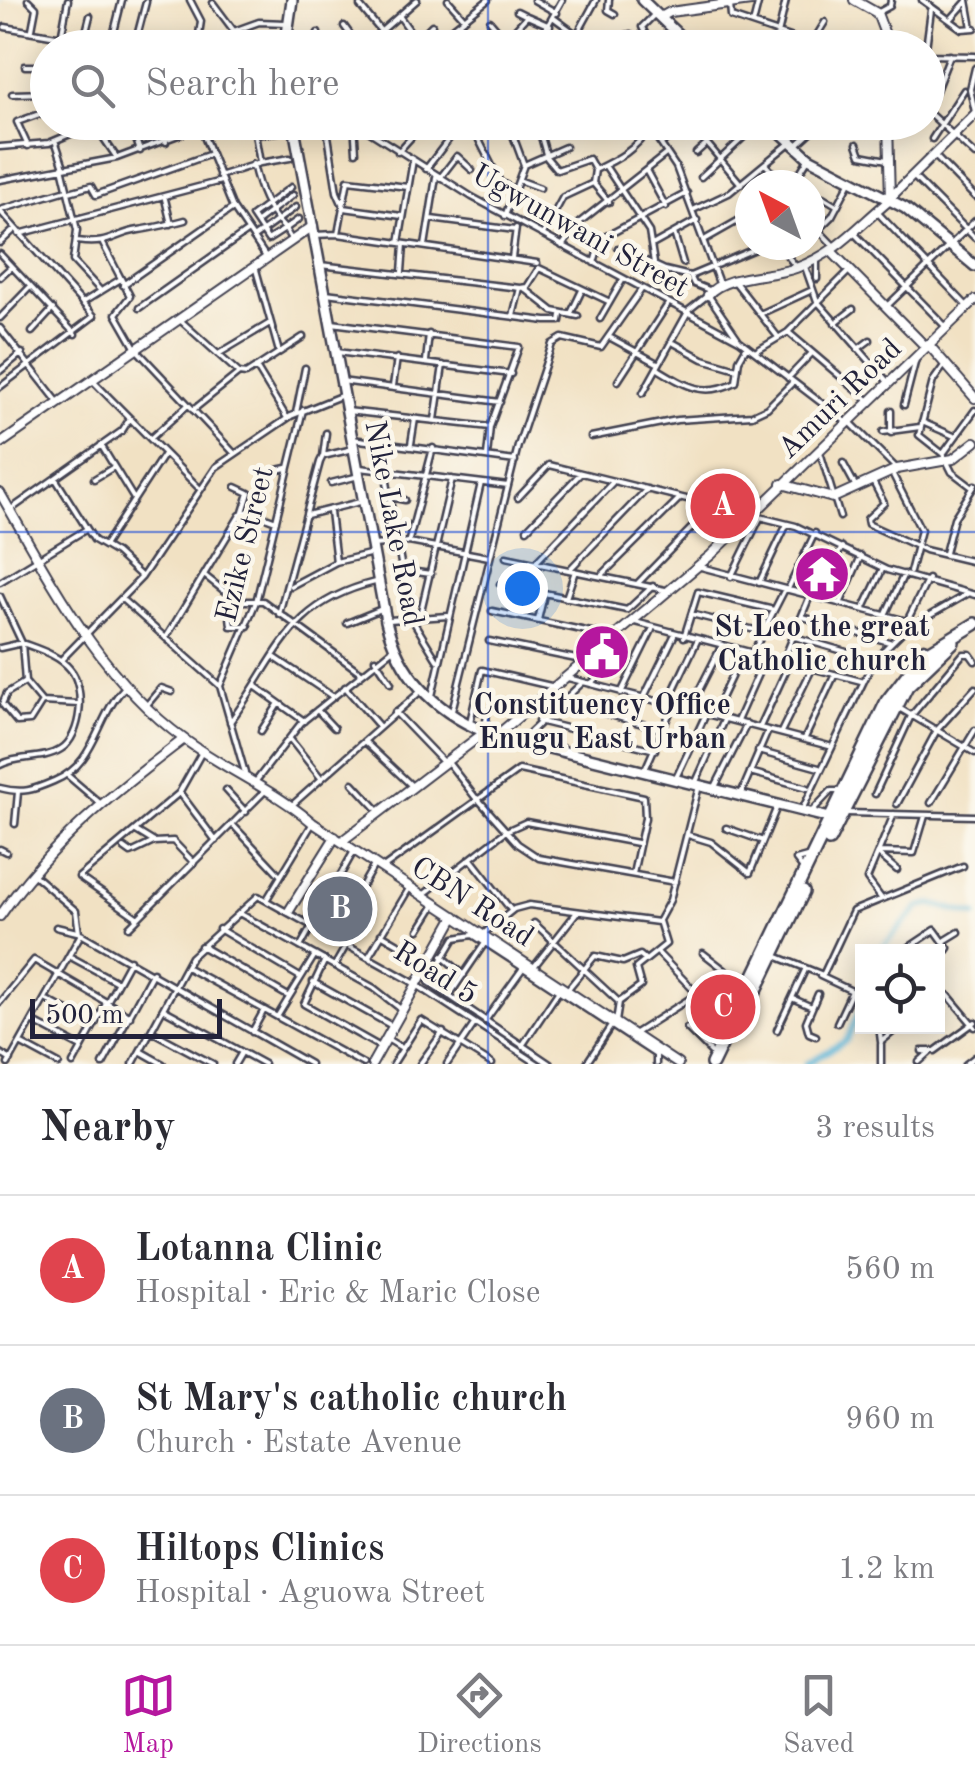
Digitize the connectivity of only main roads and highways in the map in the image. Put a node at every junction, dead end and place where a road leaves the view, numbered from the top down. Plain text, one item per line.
1 (292, 0) edge
2 (758, 0) edge
3 (854, 0) edge
4 (645, 1) edge
5 (715, 3) edge
6 (660, 16) junction
7 (287, 30) edge
8 (675, 30) edge
9 (883, 30) edge
10 (975, 113) edge
11 (295, 140) edge
12 (789, 140) edge
13 (890, 140) edge
14 (891, 198) junction
15 (313, 231) junction
16 (835, 251) junction
17 (975, 265) edge
18 (708, 292) road end
19 (972, 303) edge
20 (924, 347) junction
21 (975, 398) edge
22 (975, 442) edge
23 (0, 444) edge
24 (782, 484) junction
25 (0, 493) edge
26 (975, 628) edge
27 (500, 733) junction
28 (184, 739) junction
29 (825, 815) junction
30 (338, 839) junction
31 (289, 910) road end
32 (0, 916) edge
33 (455, 916) junction
34 (716, 1061) edge
35 (372, 1064) edge
36 (678, 1064) edge

1 - 7 main road
2 - 5 main road
3 - 9 main road
4 - 6 main road
5 - 6 main road
6 - 8 main road
10 - 14 main road
11 - 15 main road, Nike Lake Road
12 - 14 main road
13 - 14 main road
14 - 16 main road
14 - 17 main road
15 - 23 main road
15 - 27 main road, Nike Lake Road
16 - 18 main road
16 - 20 main road
19 - 20 main road, Amuri Road
20 - 21 main road
20 - 24 main road, Amuri Road
22 - 24 main road
24 - 27 main road, Amuri Road
25 - 28 main road, CBN Road
26 - 29 highway
26 - 29 highway
27 - 29 main road, Nike Lake Road
27 - 30 main road, Amuri Road
28 - 30 main road, CBN Road
28 - 32 main road
29 - 34 highway
29 - 34 highway
30 - 31 main road
30 - 33 main road, CBN Road
33 - 35 main road
33 - 36 main road, CBN Road

